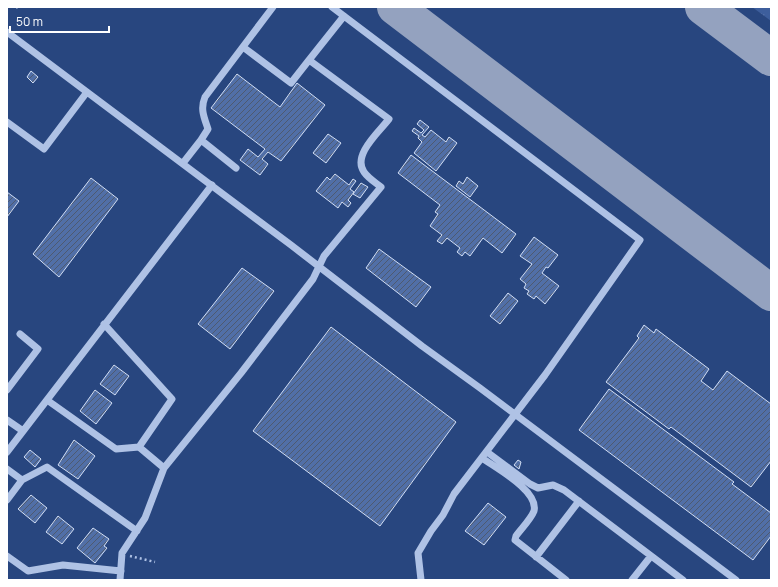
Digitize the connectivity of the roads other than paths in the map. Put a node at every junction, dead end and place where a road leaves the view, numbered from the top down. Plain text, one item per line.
1 (274, 7) edge
2 (332, 7) edge
3 (344, 16) junction
4 (7, 32) edge
5 (243, 47) junction
6 (309, 60) junction
7 (87, 92) junction
8 (7, 122) edge
9 (200, 140) junction
10 (183, 163) junction
11 (236, 168) dead end
12 (212, 185) junction
13 (319, 267) junction
14 (104, 324) junction
15 (20, 334) dead end
16 (7, 390) edge
17 (47, 400) junction
18 (515, 415) junction
19 (7, 420) edge
20 (23, 431) junction
21 (139, 447) junction
22 (7, 452) edge
23 (487, 452) junction
24 (482, 458) junction
25 (164, 468) junction
26 (7, 469) edge
27 (22, 480) junction
28 (7, 500) edge
29 (579, 501) junction
30 (137, 531) junction
31 (7, 556) edge
32 (651, 556) junction
33 (536, 557) junction
34 (121, 571) junction
35 (120, 580) edge
36 (421, 580) edge
37 (566, 580) edge
38 (632, 580) edge
39 (683, 580) edge
40 (736, 580) edge

1 - 5 lane
2 - 3 lane
3 - 6 lane
3 - 18 lane
4 - 7 lane
5 - 6 lane
5 - 9 lane
6 - 13 lane
7 - 8 lane
7 - 10 lane
9 - 10 lane
9 - 11 lane
10 - 12 lane
12 - 13 lane
12 - 14 lane
13 - 18 lane
13 - 25 lane
14 - 17 lane
14 - 21 lane
15 - 16 lane
17 - 20 lane
17 - 21 lane
18 - 23 lane
18 - 40 lane
19 - 20 lane
20 - 22 lane
21 - 25 lane
23 - 24 lane
23 - 29 lane
24 - 33 lane
24 - 36 lane
25 - 30 lane
26 - 27 lane
27 - 28 lane
27 - 30 lane
29 - 32 lane
29 - 33 lane
30 - 34 lane
31 - 34 lane
32 - 38 lane
32 - 39 lane
33 - 37 lane
34 - 35 lane

